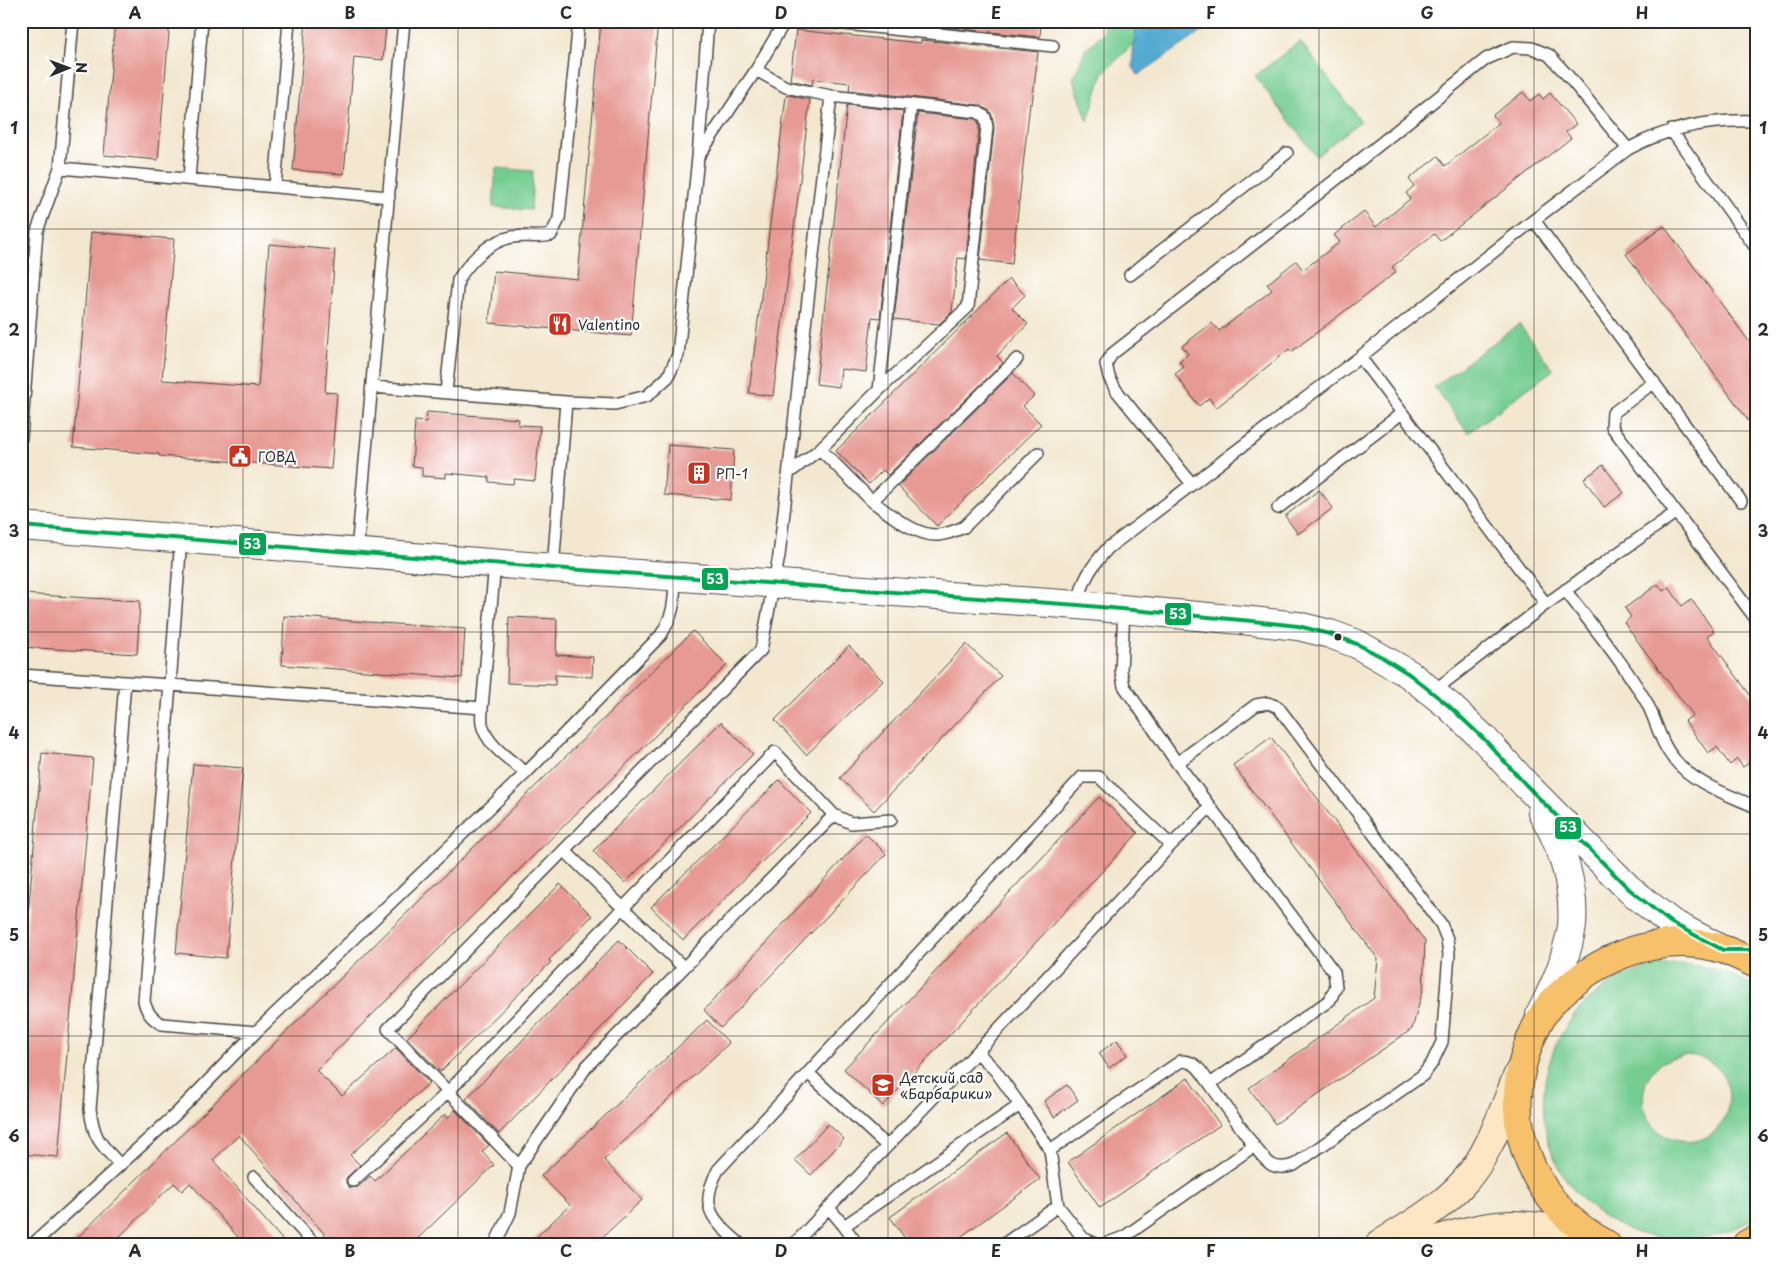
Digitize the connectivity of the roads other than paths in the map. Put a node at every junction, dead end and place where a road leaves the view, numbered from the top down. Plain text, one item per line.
1 (73, 21) edge
2 (202, 21) edge
3 (289, 21) edge
4 (404, 21) edge
5 (578, 21) edge
6 (708, 21) edge
7 (784, 21) edge
8 (817, 21) edge
9 (1053, 46) dead end
10 (756, 70) junction
11 (832, 96) junction
12 (911, 105) junction
13 (1756, 121) edge
14 (1671, 130) junction
15 (1628, 149) junction
16 (1287, 154) dead end
17 (698, 157) junction
18 (60, 168) junction
19 (189, 179) junction
20 (275, 187) junction
21 (389, 197) junction
22 (1534, 220) junction
23 (1756, 248) edge
24 (1130, 275) dead end
25 (1360, 357) junction
26 (1018, 359) dead end
27 (1654, 382) junction
28 (372, 386) junction
29 (879, 390) junction
30 (446, 392) junction
31 (566, 402) junction
32 (1402, 414) junction
33 (21, 438) edge
34 (820, 449) junction
35 (1038, 453) dead end
36 (789, 473) junction
37 (1192, 484) junction
38 (872, 501) junction
39 (1741, 501) dead end
40 (1278, 508) dead end
41 (1675, 513) junction
42 (21, 526) edge
43 (181, 538) junction
44 (357, 552) junction
45 (495, 563) junction
46 (553, 568) junction
47 (675, 576) junction
48 (775, 583) junction
49 (1565, 590) junction
50 (1546, 604) junction
51 (1078, 605) junction
52 (1124, 610) junction
53 (1756, 619) edge
54 (21, 675) edge
55 (125, 682) junction
56 (170, 685) junction
57 (1431, 693) junction
58 (482, 708) junction
59 (1177, 763) junction
60 (526, 773) junction
61 (1526, 785) junction
62 (1210, 807) junction
63 (1756, 807) edge
64 (834, 815) junction
65 (890, 820) dead end
66 (1171, 845) junction
67 (564, 850) junction
68 (623, 908) junction
69 (1723, 950) junction
70 (1756, 950) edge
71 (1756, 964) edge
72 (683, 967) junction
73 (256, 1032) junction
74 (1531, 1037) junction
75 (977, 1052) junction
76 (1520, 1069) junction
77 (808, 1073) junction
78 (1210, 1084) junction
79 (448, 1092) junction
80 (1020, 1105) junction
81 (887, 1146) junction
82 (1254, 1146) junction
83 (1050, 1150) junction
84 (120, 1165) junction
85 (519, 1166) junction
86 (254, 1177) dead end
87 (353, 1181) dead end
88 (1058, 1206) junction
89 (829, 1208) junction
90 (844, 1226) junction
91 (1599, 1241) edge
92 (33, 1244) edge
93 (314, 1244) edge
94 (496, 1244) edge
95 (740, 1244) edge
96 (794, 1244) edge
97 (857, 1244) edge
98 (1004, 1244) edge
99 (1096, 1244) edge
100 (1105, 1244) edge
101 (1380, 1244) edge
102 (1423, 1244) edge

1 - 18 lane
2 - 19 lane
3 - 20 lane
4 - 21 lane
5 - 30 lane
6 - 17 lane
7 - 10 lane
8 - 9 lane
10 - 11 lane
10 - 17 lane
11 - 12 lane
11 - 36 lane
12 - 29 lane
12 - 29 lane
13 - 14 lane
14 - 15 lane
14 - 23 lane
15 - 22 lane
15 - 37 lane
16 - 24 lane
17 - 31 lane
18 - 19 lane
18 - 33 lane
19 - 20 lane
20 - 21 lane
21 - 28 lane
22 - 25 lane
22 - 27 lane
25 - 32 lane
25 - 37 lane
26 - 38 lane
27 - 39 lane
27 - 41 lane
28 - 30 lane
28 - 44 lane
29 - 34 lane
30 - 31 lane
31 - 46 lane
32 - 40 lane
32 - 50 lane
34 - 36 lane
34 - 38 lane
35 - 38 lane
36 - 48 lane
37 - 51 lane
41 - 49 lane
41 - 53 lane
42 - 43 street
43 - 44 street
43 - 56 lane
44 - 45 street
45 - 46 street
45 - 58 lane
46 - 47 street
47 - 48 street
47 - 60 lane
48 - 51 street
48 - 67 lane
49 - 50 lane
49 - 63 lane
50 - 57 lane
51 - 52 street
52 - 57 street
52 - 59 lane
54 - 55 lane
55 - 56 lane
55 - 84 lane
56 - 58 lane
56 - 73 lane
57 - 61 street
58 - 60 lane
59 - 62 lane
59 - 82 lane
60 - 73 lane
61 - 69 street
61 - 74 street
62 - 66 lane
62 - 78 lane
64 - 65 lane
64 - 68 lane
64 - 72 lane
66 - 75 lane
66 - 77 lane
67 - 68 lane
67 - 79 lane
68 - 72 lane
68 - 79 lane
69 - 70 main road
69 - 71 main road
69 - 74 main road
72 - 85 lane
73 - 84 lane
74 - 76 main road
75 - 80 lane
75 - 81 lane
76 - 91 main road
76 - 101 main road
77 - 81 lane
77 - 95 lane
78 - 82 lane
78 - 83 lane
79 - 85 lane
79 - 87 lane
80 - 83 lane
80 - 90 lane
81 - 89 lane
82 - 100 lane
83 - 88 lane
84 - 92 lane
85 - 94 lane
86 - 93 lane
88 - 98 lane
88 - 99 lane
89 - 90 lane
89 - 96 lane
90 - 97 lane
91 - 102 main road

